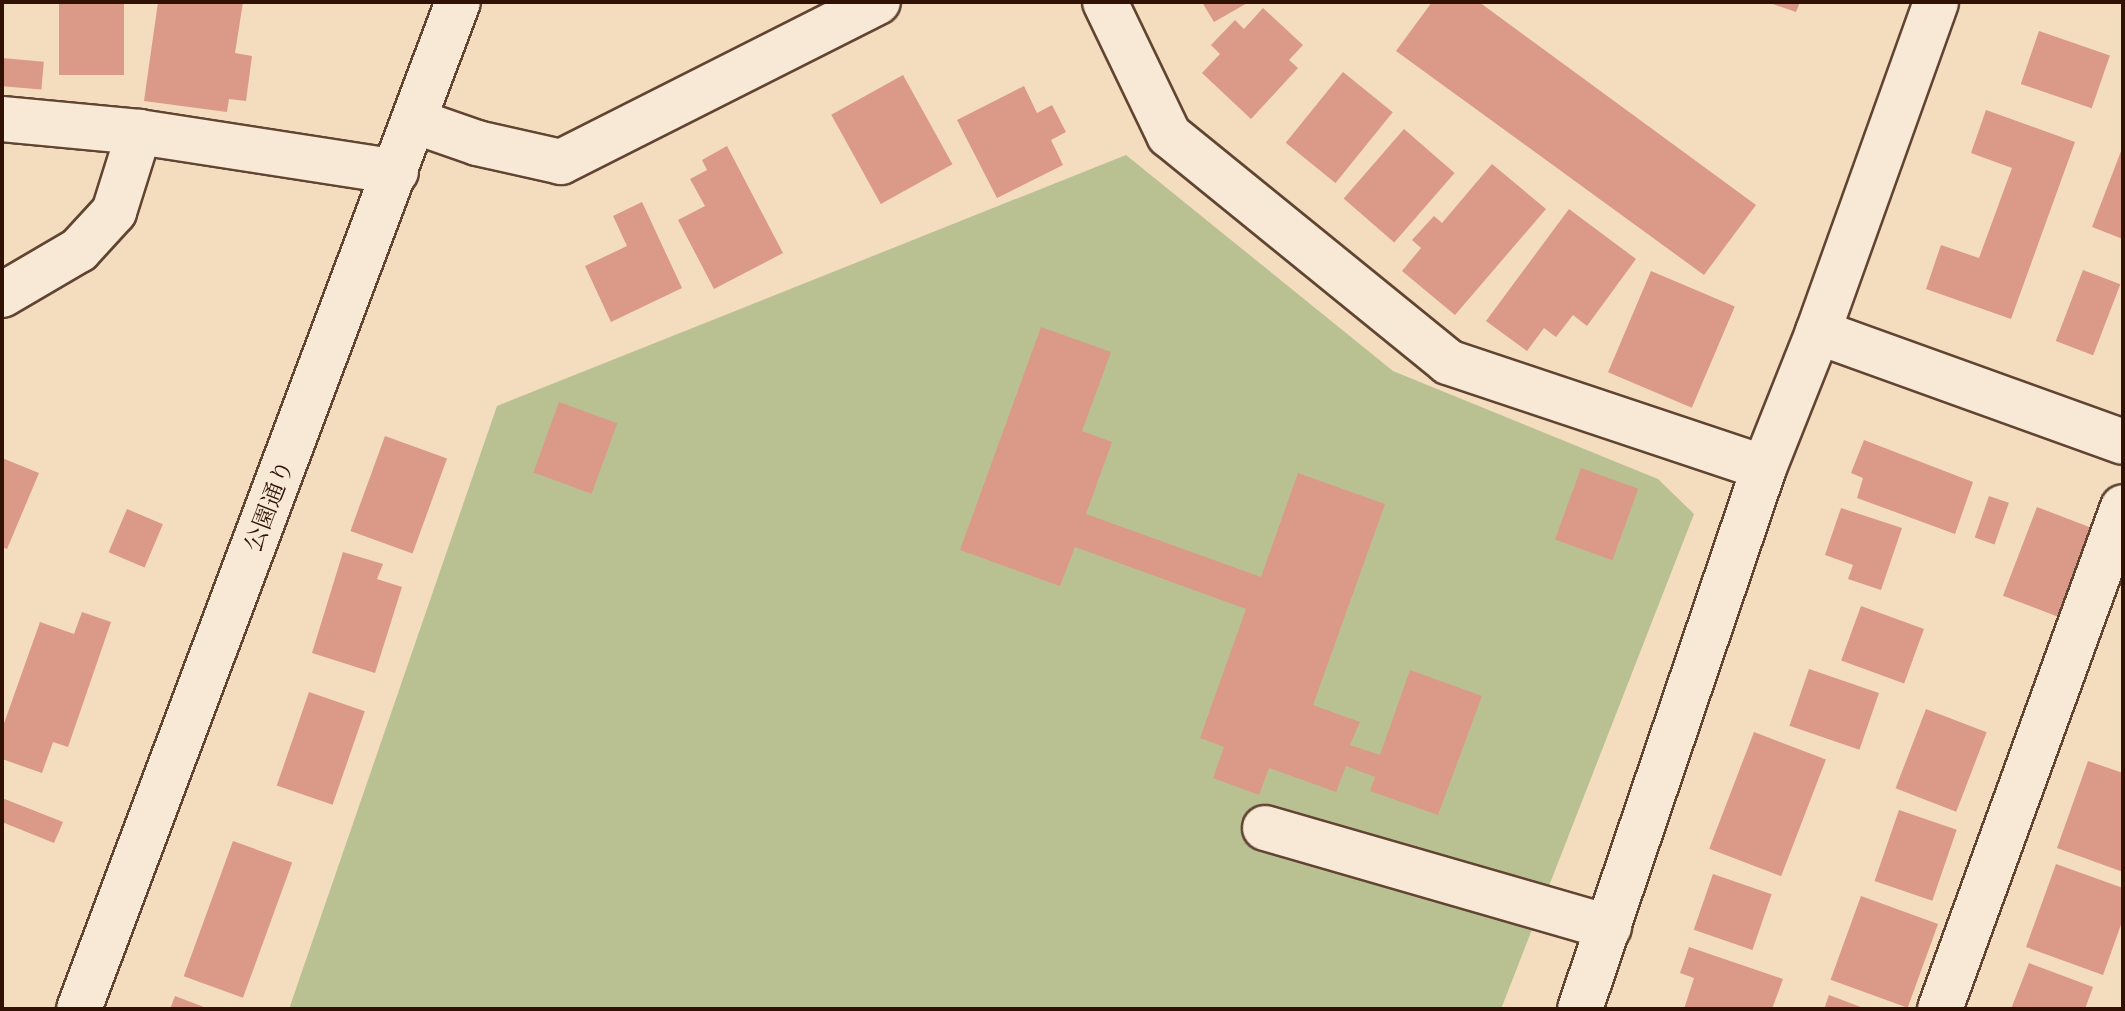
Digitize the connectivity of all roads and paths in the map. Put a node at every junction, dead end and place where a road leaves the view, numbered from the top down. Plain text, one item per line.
1 (458, 2) edge
2 (878, 2) edge
3 (1105, 2) edge
4 (1936, 2) edge
5 (2, 119) edge
6 (414, 121) junction
7 (139, 132) junction
8 (396, 172) junction
9 (2, 295) edge
10 (1818, 332) junction
11 (2123, 442) edge
12 (1764, 468) junction
13 (2123, 507) edge
14 (1265, 828) dead end
15 (1609, 927) junction
16 (79, 1009) edge
17 (1580, 1009) edge
18 (1940, 1009) edge

1 - 6 street, 公園通り
2 - 6 street
3 - 12 street
4 - 10 street
5 - 7 street
6 - 8 street, 公園通り
7 - 8 street
7 - 9 street
8 - 16 street, 公園通り
10 - 11 street
10 - 12 street
12 - 15 street
13 - 18 street
14 - 15 street
15 - 17 street

